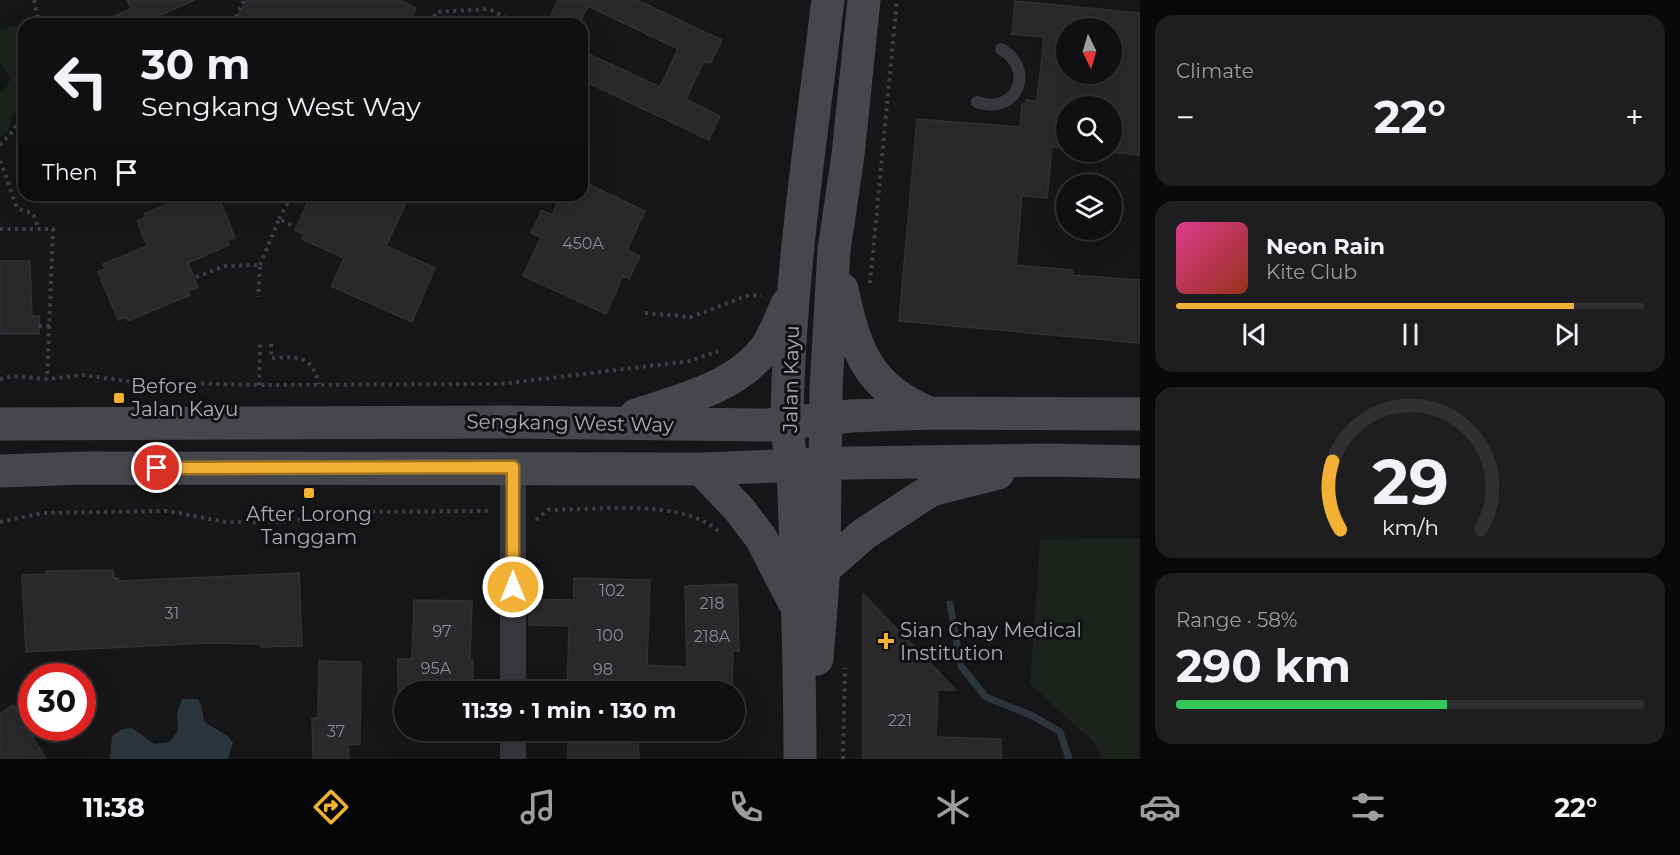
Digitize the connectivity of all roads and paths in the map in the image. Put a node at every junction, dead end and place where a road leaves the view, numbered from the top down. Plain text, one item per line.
1 (34, 0) edge
2 (244, 0) edge
3 (828, 0) edge
4 (864, 0) edge
5 (897, 0) edge
6 (38, 18) edge
7 (236, 18) edge
8 (434, 18) edge
9 (506, 18) edge
10 (1001, 50) dead end
11 (977, 102) dead end
12 (18, 120) edge
13 (0, 146) edge
14 (0, 161) edge
15 (289, 201) edge
16 (279, 219) junction
17 (293, 226) dead end
18 (0, 229) edge
19 (38, 229) junction
20 (834, 250) junction
21 (260, 265) junction
22 (196, 278) dead end
23 (869, 288) dead end
24 (781, 292) junction
25 (258, 297) dead end
26 (645, 313) dead end
27 (39, 326) dead end
28 (51, 326) junction
29 (260, 344) dead end
30 (271, 344) dead end
31 (726, 349) dead end
32 (83, 375) junction
33 (0, 379) edge
34 (47, 379) junction
35 (83, 382) dead end
36 (319, 384) junction
37 (259, 386) junction
38 (932, 413) junction
39 (1140, 414) edge
40 (826, 419) junction
41 (609, 423) junction
42 (0, 424) edge
43 (787, 424) junction
44 (1048, 460) junction
45 (1140, 462) edge
46 (826, 464) junction
47 (793, 465) junction
48 (513, 467) junction
49 (701, 469) junction
50 (0, 471) edge
51 (210, 512) dead end
52 (210, 519) junction
53 (0, 522) edge
54 (513, 522) junction
55 (721, 534) dead end
56 (824, 568) junction
57 (797, 610) junction
58 (845, 667) dead end
59 (513, 681) edge
60 (513, 741) edge
61 (513, 759) edge
62 (800, 759) edge
63 (817, 759) edge
64 (843, 759) edge

1 - 6 path
2 - 7 path
3 - 24 main road, Jalan Kayu
4 - 20 main road, Jalan Kayu
5 - 23 path
8 - 9 path
10 - 11 lane
12 - 13 path
14 - 19 path
15 - 16 path
16 - 17 path
16 - 21 path
18 - 19 path
19 - 28 path
20 - 38 main road
20 - 40 main road, Jalan Kayu
21 - 22 path
21 - 25 path
24 - 26 path
24 - 41 main road
24 - 43 main road, Jalan Kayu
27 - 28 path
28 - 34 path
29 - 37 path
30 - 36 path
31 - 36 path
32 - 34 path
32 - 35 path
32 - 37 path
33 - 34 path
36 - 37 path
38 - 39 main road, Sengkang West Way
38 - 40 main road, Sengkang West Way
40 - 43 main road, Sengkang West Way
40 - 46 main road, Jalan Kayu
41 - 42 main road, Sengkang West Way
41 - 43 main road, Sengkang West Way
43 - 47 main road, Jalan Kayu
44 - 45 main road
44 - 46 main road
44 - 56 main road
46 - 47 main road
46 - 56 main road, Jalan Kayu
47 - 49 main road
47 - 57 main road, Jalan Kayu
48 - 49 main road
48 - 50 main road
48 - 54 street
49 - 57 main road
51 - 52 path
52 - 53 path
52 - 54 path
54 - 55 path
54 - 59 street
56 - 63 main road, Jalan Kayu
57 - 62 main road, Jalan Kayu
58 - 64 path
60 - 61 street

